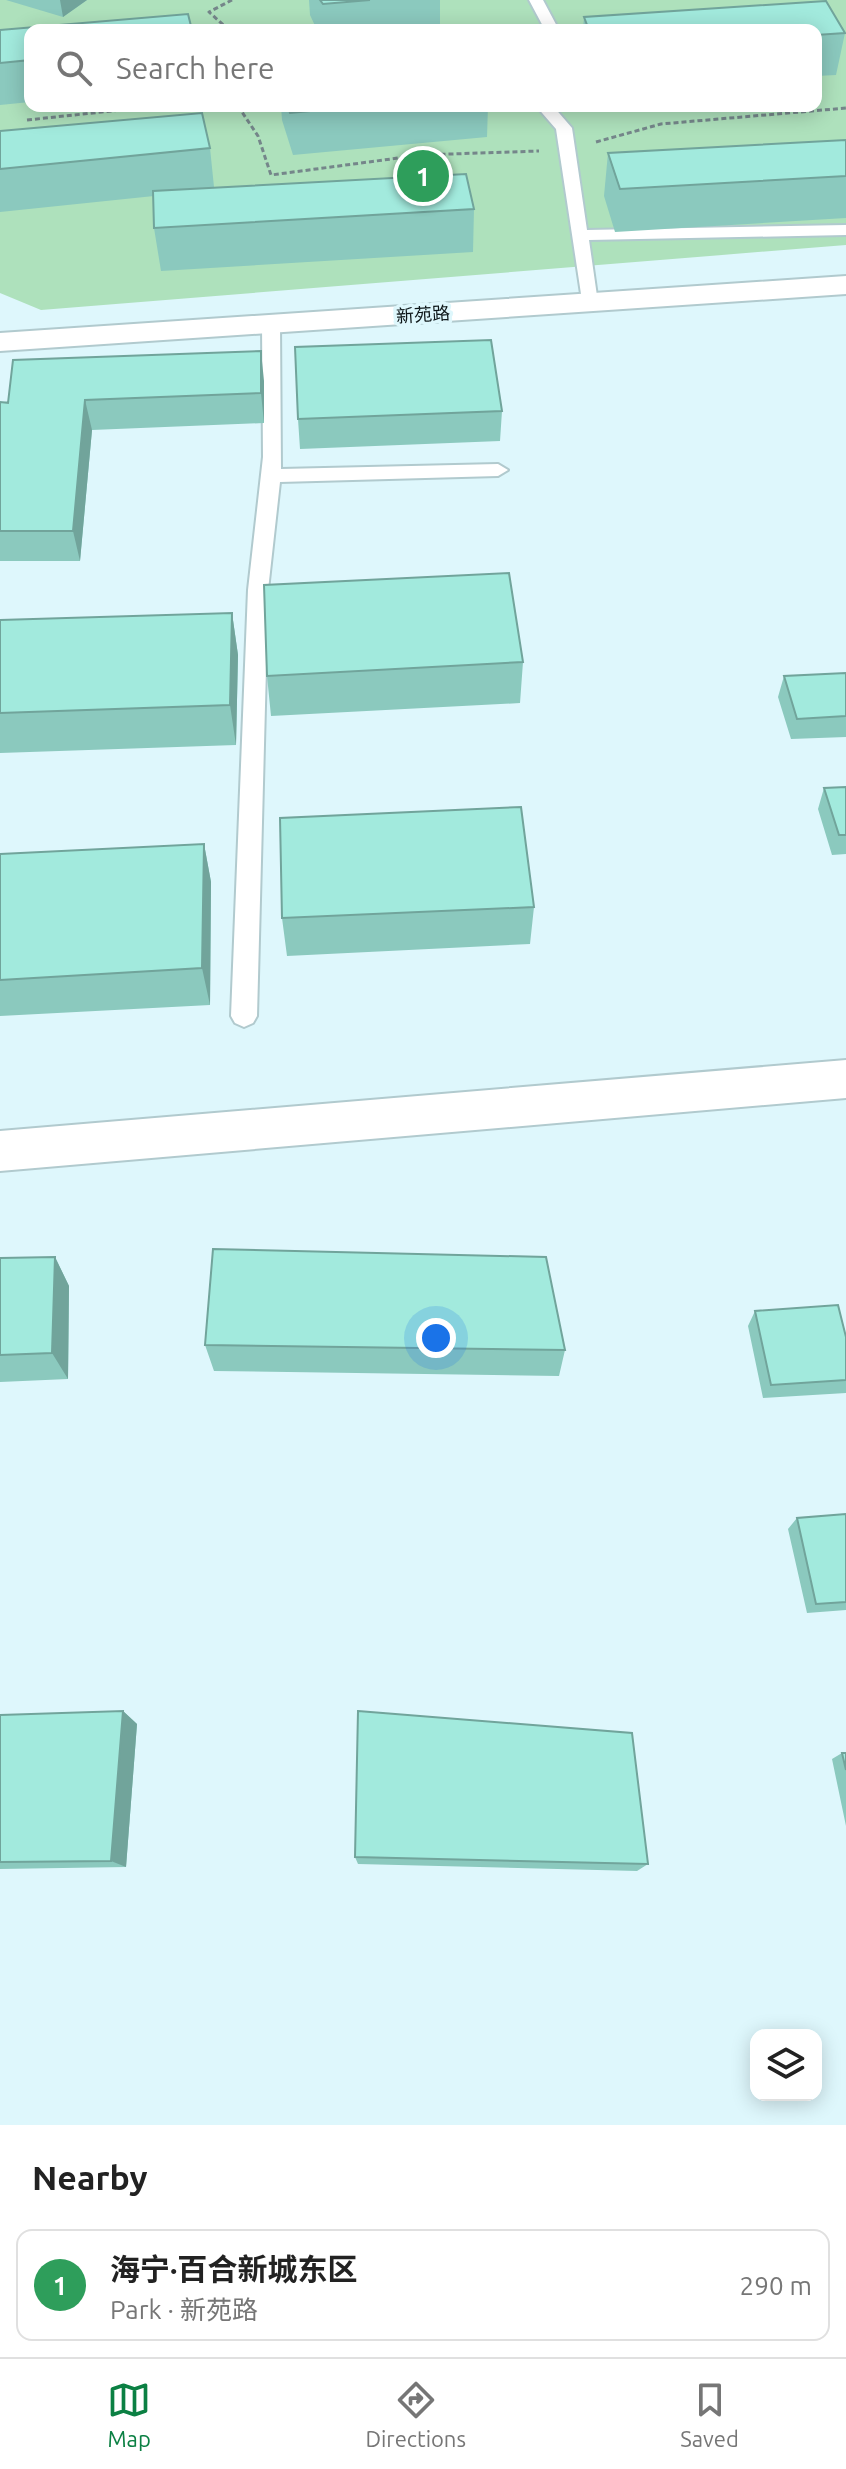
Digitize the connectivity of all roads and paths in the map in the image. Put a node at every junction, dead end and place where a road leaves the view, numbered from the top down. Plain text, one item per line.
1 (232, 0) edge
2 (536, 0) edge
3 (222, 24) edge
4 (549, 24) edge
5 (846, 108) edge
6 (822, 110) edge
7 (102, 112) edge
8 (242, 112) edge
9 (549, 112) edge
10 (800, 112) edge
11 (27, 120) dead end
12 (567, 150) junction
13 (846, 230) edge
14 (579, 235) junction
15 (846, 285) edge
16 (589, 303) junction
17 (271, 324) junction
18 (0, 342) edge
19 (498, 470) dead end
20 (271, 476) junction
21 (244, 1016) dead end
22 (846, 1079) edge
23 (0, 1151) edge

1 - 3 path
2 - 4 lane
5 - 6 path
7 - 11 path
8 - 12 path
9 - 12 lane
10 - 12 path
12 - 14 lane
13 - 14 lane
14 - 16 lane
15 - 16 street, 新苑路
16 - 17 street, 新苑路
17 - 18 street, 新苑路
17 - 20 lane
19 - 20 lane
20 - 21 lane
22 - 23 street

